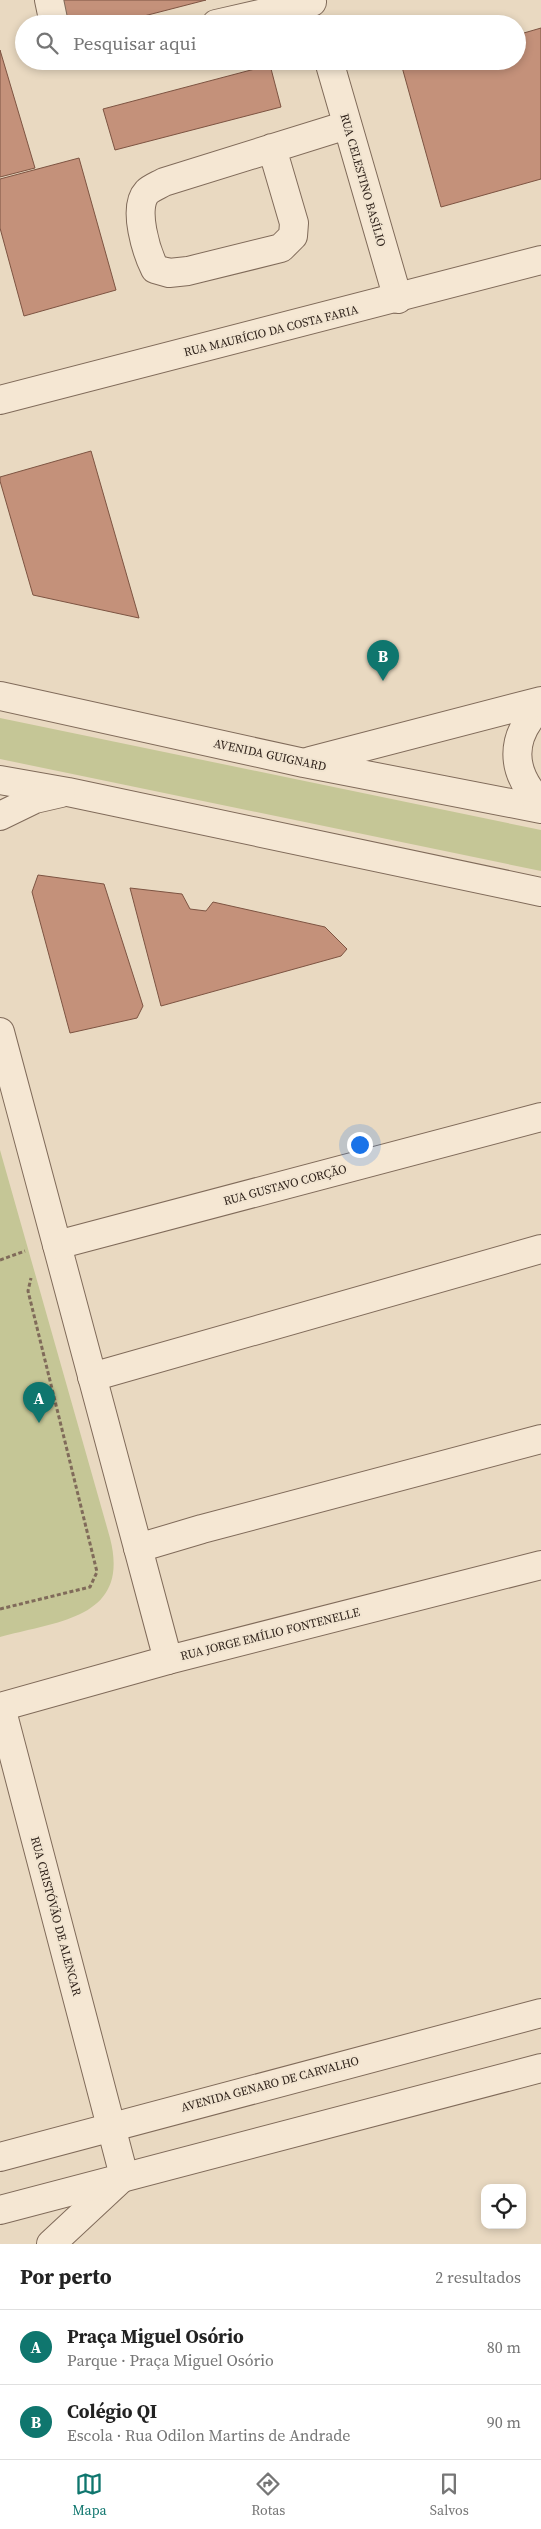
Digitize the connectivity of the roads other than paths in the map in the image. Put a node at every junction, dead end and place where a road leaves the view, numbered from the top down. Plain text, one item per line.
1 (49, 0) edge
2 (314, 8) edge
3 (231, 14) edge
4 (52, 15) edge
5 (332, 70) edge
6 (347, 125) junction
7 (272, 148) junction
8 (541, 260) edge
9 (398, 299) junction
10 (0, 400) edge
11 (0, 696) edge
12 (541, 701) edge
13 (541, 706) edge
14 (304, 763) junction
15 (0, 780) edge
16 (68, 792) junction
17 (541, 803) edge
18 (541, 809) edge
19 (0, 816) edge
20 (541, 892) edge
21 (0, 1032) edge
22 (541, 1117) edge
23 (57, 1245) junction
24 (541, 1249) edge
25 (92, 1377) junction
26 (541, 1439) edge
27 (138, 1548) junction
28 (541, 1565) edge
29 (168, 1660) junction
30 (0, 1707) edge
31 (541, 2013) edge
32 (541, 2068) edge
33 (112, 2126) junction
34 (0, 2157) edge
35 (124, 2176) junction
36 (0, 2210) edge
37 (51, 2244) edge

1 - 4 street
2 - 3 street
5 - 6 street, RUA CELESTINO BASÍLIO
6 - 7 street
6 - 9 street, RUA CELESTINO BASÍLIO
7 - 7 street
8 - 9 street, RUA MAURÍCIO DA COSTA FARIA
9 - 10 street, RUA MAURÍCIO DA COSTA FARIA
11 - 14 street, AVENIDA GUIGNARD
12 - 14 street
13 - 17 street
14 - 18 street, AVENIDA GUIGNARD
15 - 16 street
16 - 19 street
16 - 20 street
21 - 23 street
22 - 23 street, RUA GUSTAVO CORÇÃO
23 - 25 street
24 - 25 street
25 - 27 street
26 - 27 street
27 - 29 street
28 - 29 street, RUA JORGE EMÍLIO FONTENELLE
29 - 30 street, RUA JORGE EMÍLIO FONTENELLE
30 - 33 street, RUA CRISTÓVÃO DE ALENCAR
31 - 33 street, AVENIDA GENARO DE CARVALHO
32 - 35 street
33 - 34 street, AVENIDA GENARO DE CARVALHO
33 - 35 street, RUA CRISTÓVÃO DE ALENCAR
35 - 36 street
35 - 37 street

